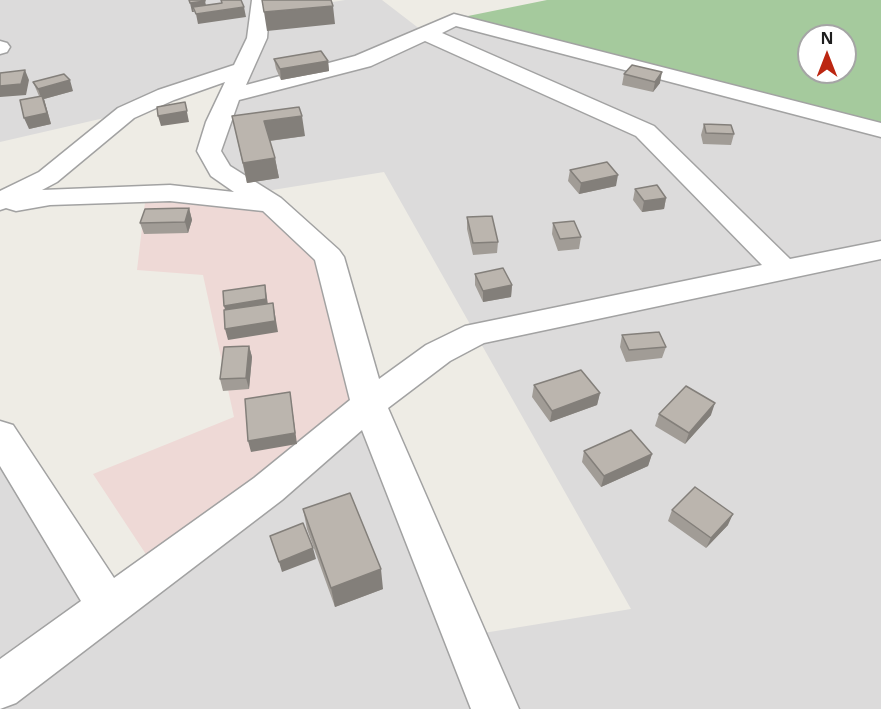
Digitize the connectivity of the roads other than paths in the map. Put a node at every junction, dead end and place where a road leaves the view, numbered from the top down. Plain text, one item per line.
1 (261, 0) edge
2 (425, 33) junction
3 (236, 82) junction
4 (881, 130) edge
5 (0, 204) edge
6 (271, 204) junction
7 (881, 250) edge
8 (784, 270) junction
9 (369, 404) junction
10 (0, 435) edge
11 (109, 606) junction
12 (0, 687) edge
13 (495, 709) edge

1 - 3 street
2 - 3 street
2 - 4 street
2 - 8 street
3 - 5 street
3 - 6 street
5 - 6 street
6 - 9 street
7 - 8 street
8 - 9 street
9 - 11 street
9 - 13 street
10 - 11 street
11 - 12 street

